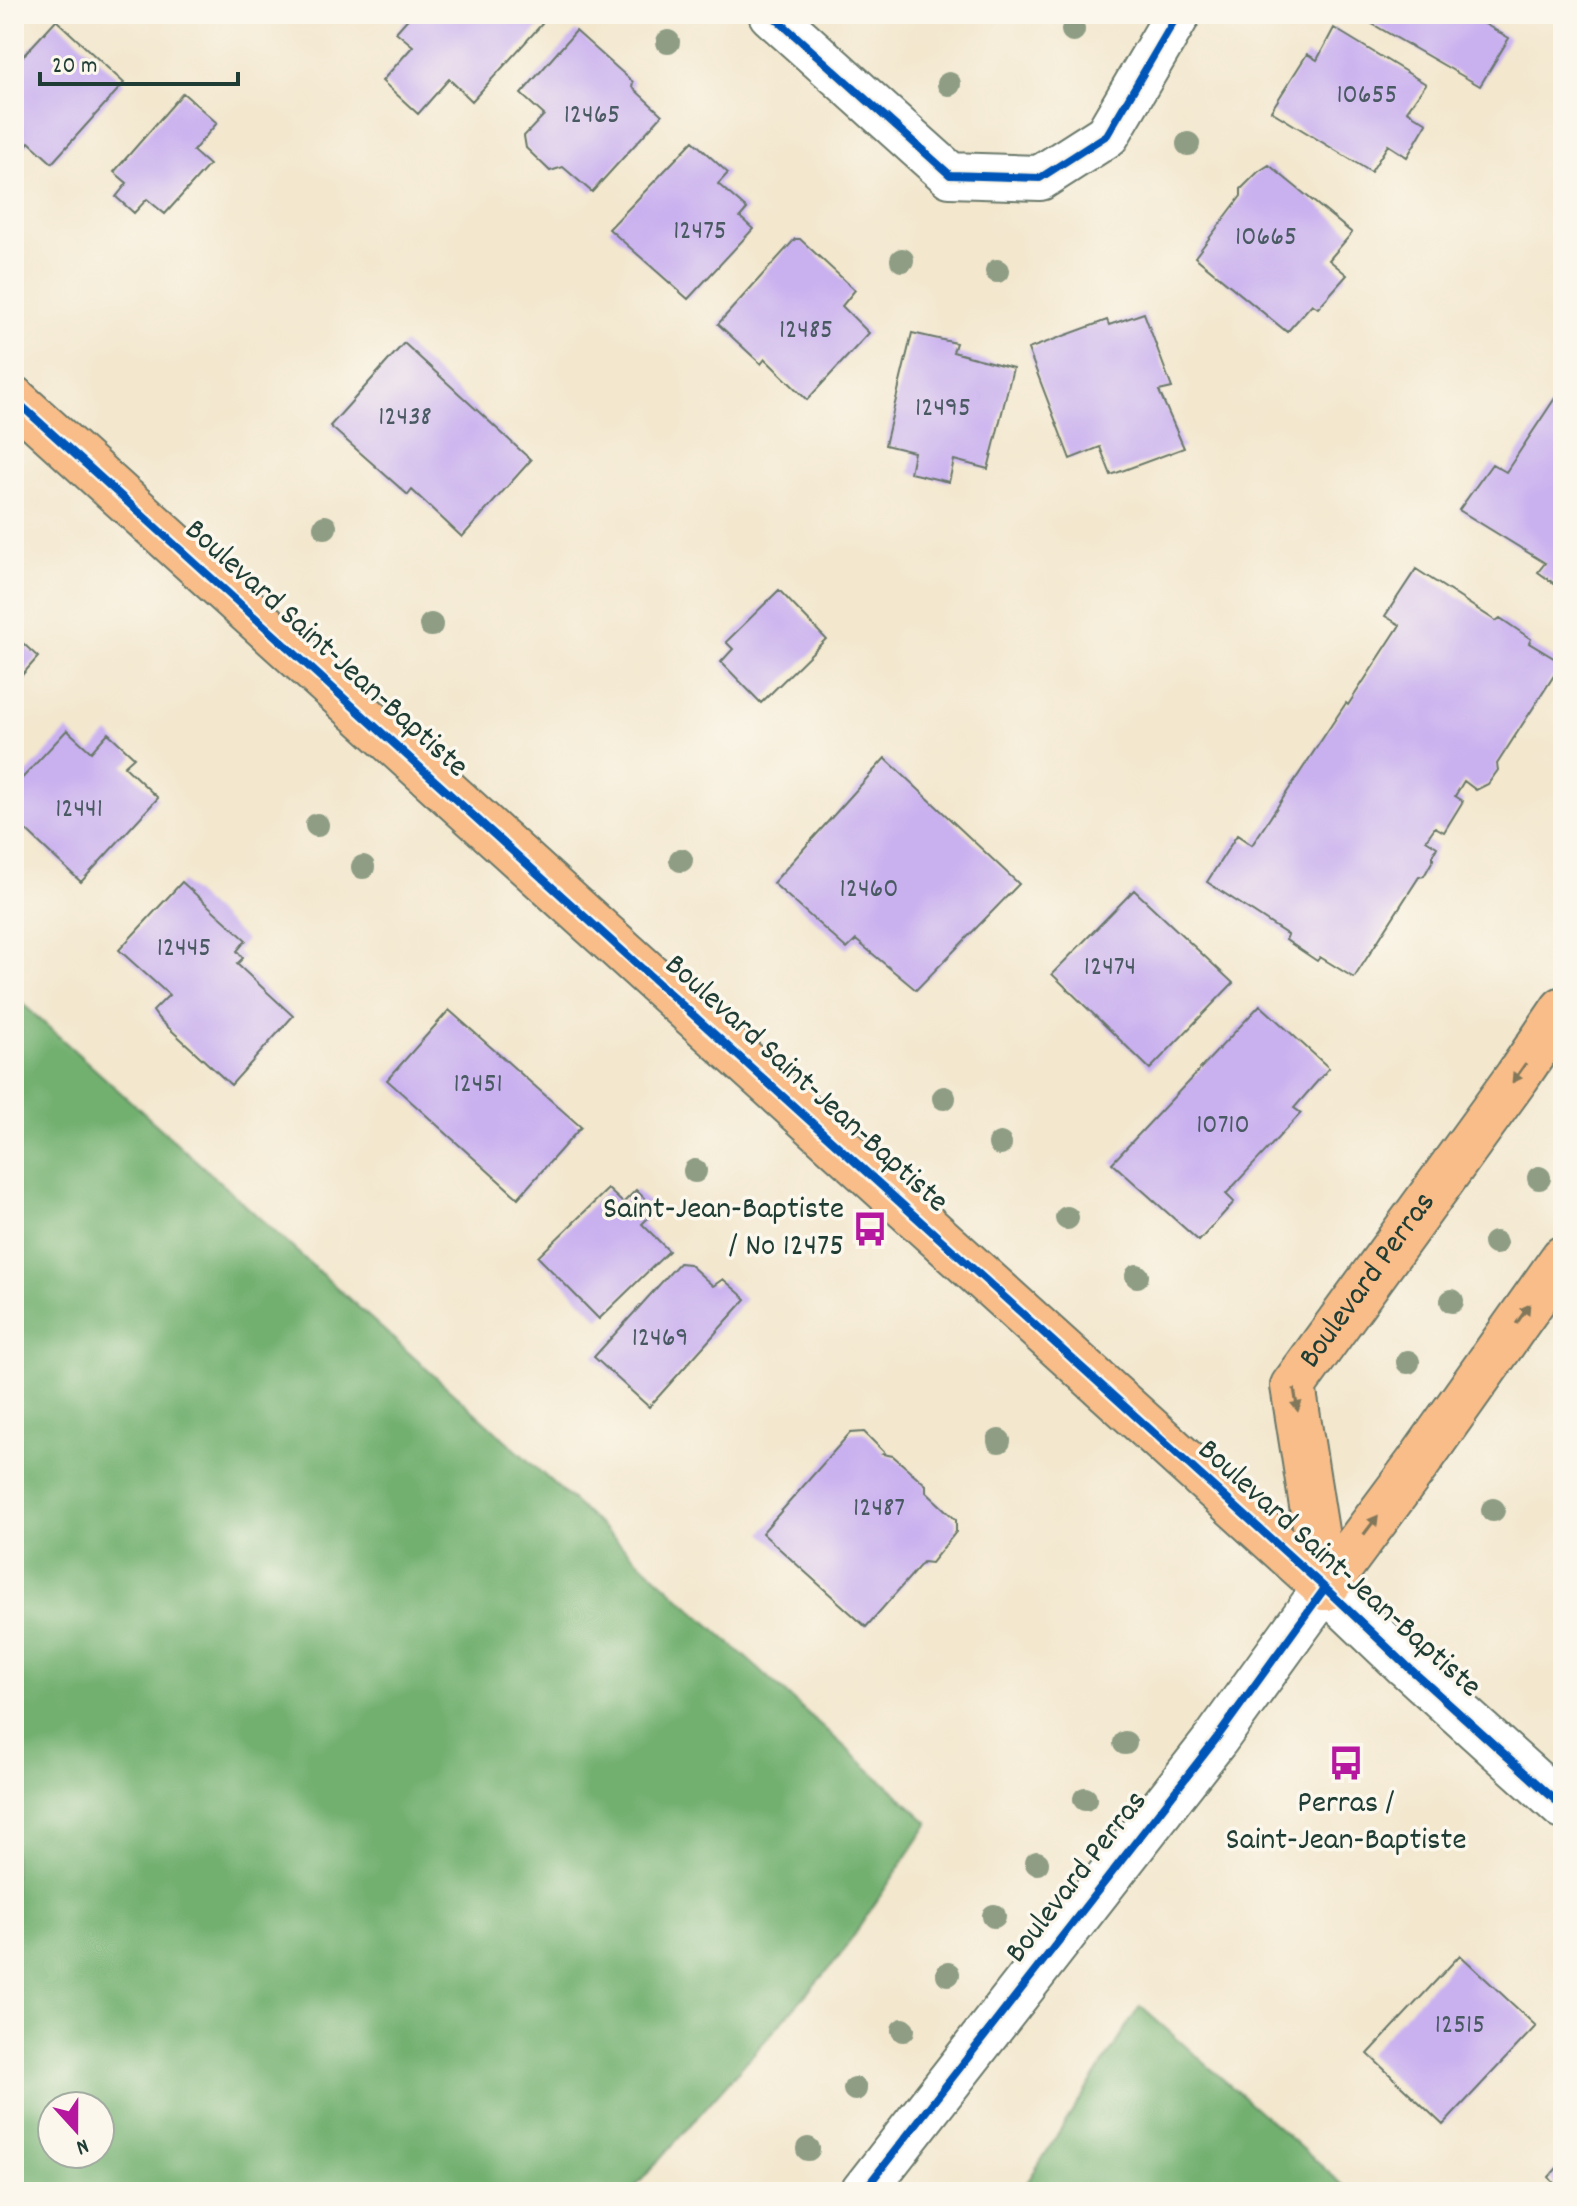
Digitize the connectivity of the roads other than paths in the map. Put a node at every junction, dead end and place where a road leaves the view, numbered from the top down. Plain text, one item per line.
1 (771, 14) edge
2 (1178, 14) edge
3 (14, 399) edge
4 (1563, 1009) edge
5 (1563, 1258) edge
6 (1325, 1588) junction
7 (1563, 1807) edge
8 (863, 2192) edge

1 - 2 street
3 - 6 main road, Boulevard Saint-Jean-Baptiste
4 -> 6 main road, Boulevard Perras
6 -> 5 main road, Boulevard Perras
6 - 7 street, Boulevard Saint-Jean-Baptiste
6 - 8 street, Boulevard Perras

